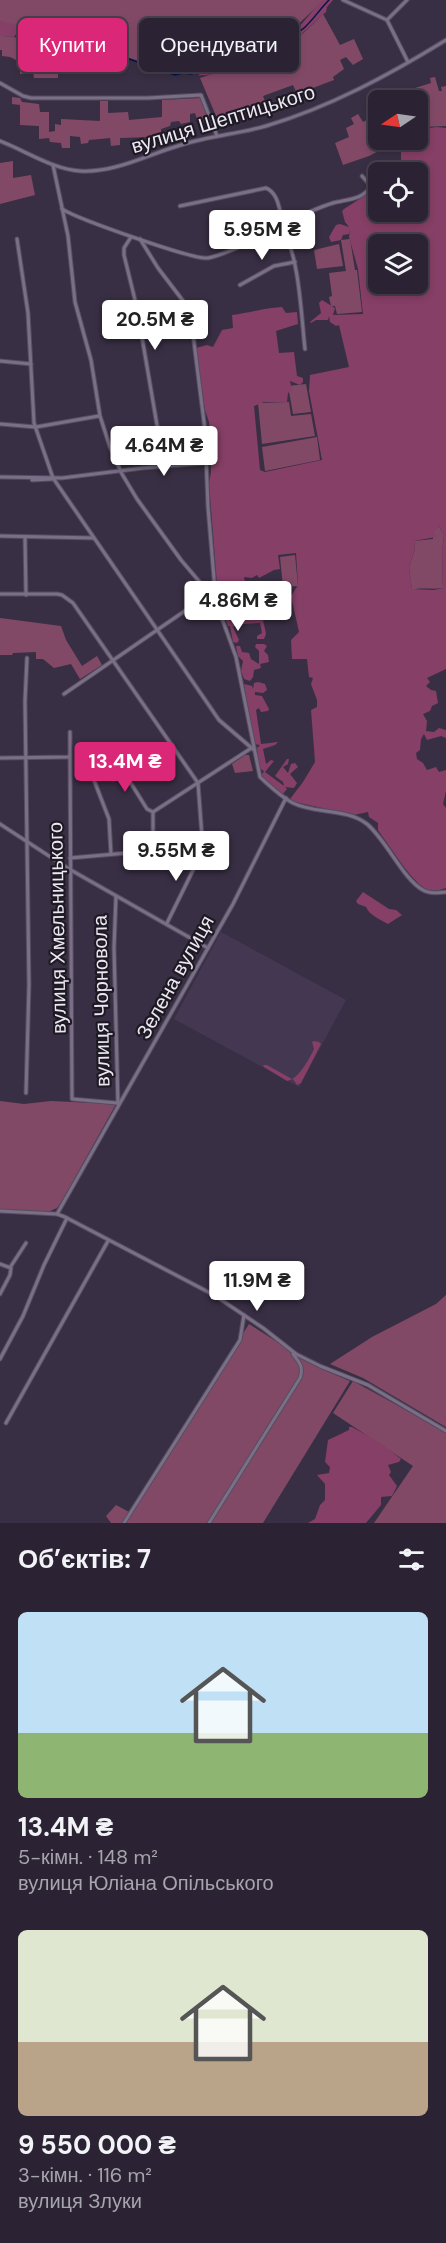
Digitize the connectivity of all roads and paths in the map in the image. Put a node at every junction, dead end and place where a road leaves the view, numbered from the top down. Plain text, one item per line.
1 (343, 0) edge
2 (407, 0) edge
3 (387, 20) junction
4 (446, 40) edge
5 (408, 62) junction
6 (0, 83) edge
7 (217, 136) junction
8 (0, 141) edge
9 (53, 165) junction
10 (362, 176) dead end
11 (180, 207) dead end
12 (61, 208) junction
13 (284, 225) junction
14 (282, 232) junction
15 (131, 236) junction
16 (17, 239) dead end
17 (140, 239) junction
18 (295, 262) junction
19 (240, 285) dead end
20 (305, 349) dead end
21 (0, 361) edge
22 (31, 364) junction
23 (100, 416) junction
24 (0, 424) edge
25 (36, 427) junction
26 (206, 463) junction
27 (164, 466) junction
28 (120, 470) junction
29 (0, 478) edge
30 (54, 478) junction
31 (0, 536) edge
32 (25, 537) junction
33 (94, 538) junction
34 (0, 594) edge
35 (26, 595) junction
36 (208, 595) junction
37 (216, 602) junction
38 (158, 630) junction
39 (27, 658) dead end
40 (114, 661) junction
41 (64, 694) dead end
42 (70, 732) dead end
43 (252, 750) junction
44 (112, 753) dead end
45 (70, 756) junction
46 (0, 758) edge
47 (26, 759) junction
48 (92, 775) dead end
49 (198, 783) junction
50 (286, 798) junction
51 (153, 812) junction
52 (0, 824) edge
53 (26, 841) junction
54 (111, 854) junction
55 (70, 858) junction
56 (69, 869) junction
57 (446, 892) edge
58 (116, 896) junction
59 (167, 923) junction
60 (208, 948) junction
61 (26, 1093) dead end
62 (118, 1104) junction
63 (0, 1211) edge
64 (57, 1214) junction
65 (67, 1218) junction
66 (108, 1241) junction
67 (26, 1243) dead end
68 (0, 1264) edge
69 (10, 1267) junction
70 (0, 1294) edge
71 (244, 1315) junction
72 (291, 1352) junction
73 (0, 1359) edge
74 (6, 1423) dead end
75 (446, 1431) edge
76 (124, 1523) edge
77 (209, 1523) edge

1 - 3 street
2 - 3 street
3 - 5 street
4 - 5 street, вулиця Шептицького
5 - 7 street, вулиця Шептицького
6 - 7 street
7 - 9 street, вулиця Шептицького
8 - 9 street, вулиця Шептицького
9 - 12 street
10 - 13 street
11 - 13 street
12 - 15 street
12 - 23 street
13 - 14 street
14 - 17 street
14 - 18 street
15 - 17 street
15 - 27 street
16 - 22 street
17 - 26 street
18 - 19 street
18 - 20 street
21 - 22 street
22 - 25 street
23 - 25 street
23 - 28 street
24 - 25 street
25 - 30 street
26 - 27 street
26 - 37 street
27 - 28 street
28 - 30 street
28 - 36 street
29 - 30 street
30 - 33 street
31 - 32 street
32 - 33 street
32 - 35 street
33 - 38 street
34 - 35 street
35 - 40 street
36 - 37 street
36 - 38 street
37 - 43 street
38 - 40 street
38 - 43 street
39 - 47 street
40 - 41 street
40 - 49 street
42 - 45 street, вулиця Хмельницького
43 - 49 street
43 - 50 street
44 - 51 street
45 - 47 street
45 - 55 street, вулиця Хмельницького
46 - 47 street
47 - 53 street
48 - 54 street
49 - 51 street
49 - 59 street
50 - 57 street
50 - 60 street, Зелена вулиця
51 - 54 street
52 - 53 street
53 - 56 street
53 - 61 street
54 - 55 street
55 - 56 street, вулиця Хмельницького
56 - 58 street
56 - 62 street, вулиця Хмельницького
58 - 59 street
58 - 62 street, вулиця Чорновола
59 - 60 street
60 - 62 street, Зелена вулиця
62 - 64 street, Зелена вулиця
63 - 64 street
64 - 65 street
65 - 66 street
65 - 73 street
66 - 71 street
66 - 74 street
67 - 69 street
68 - 69 street
69 - 70 street
71 - 72 street
71 - 76 street
72 - 75 street
72 - 77 street

